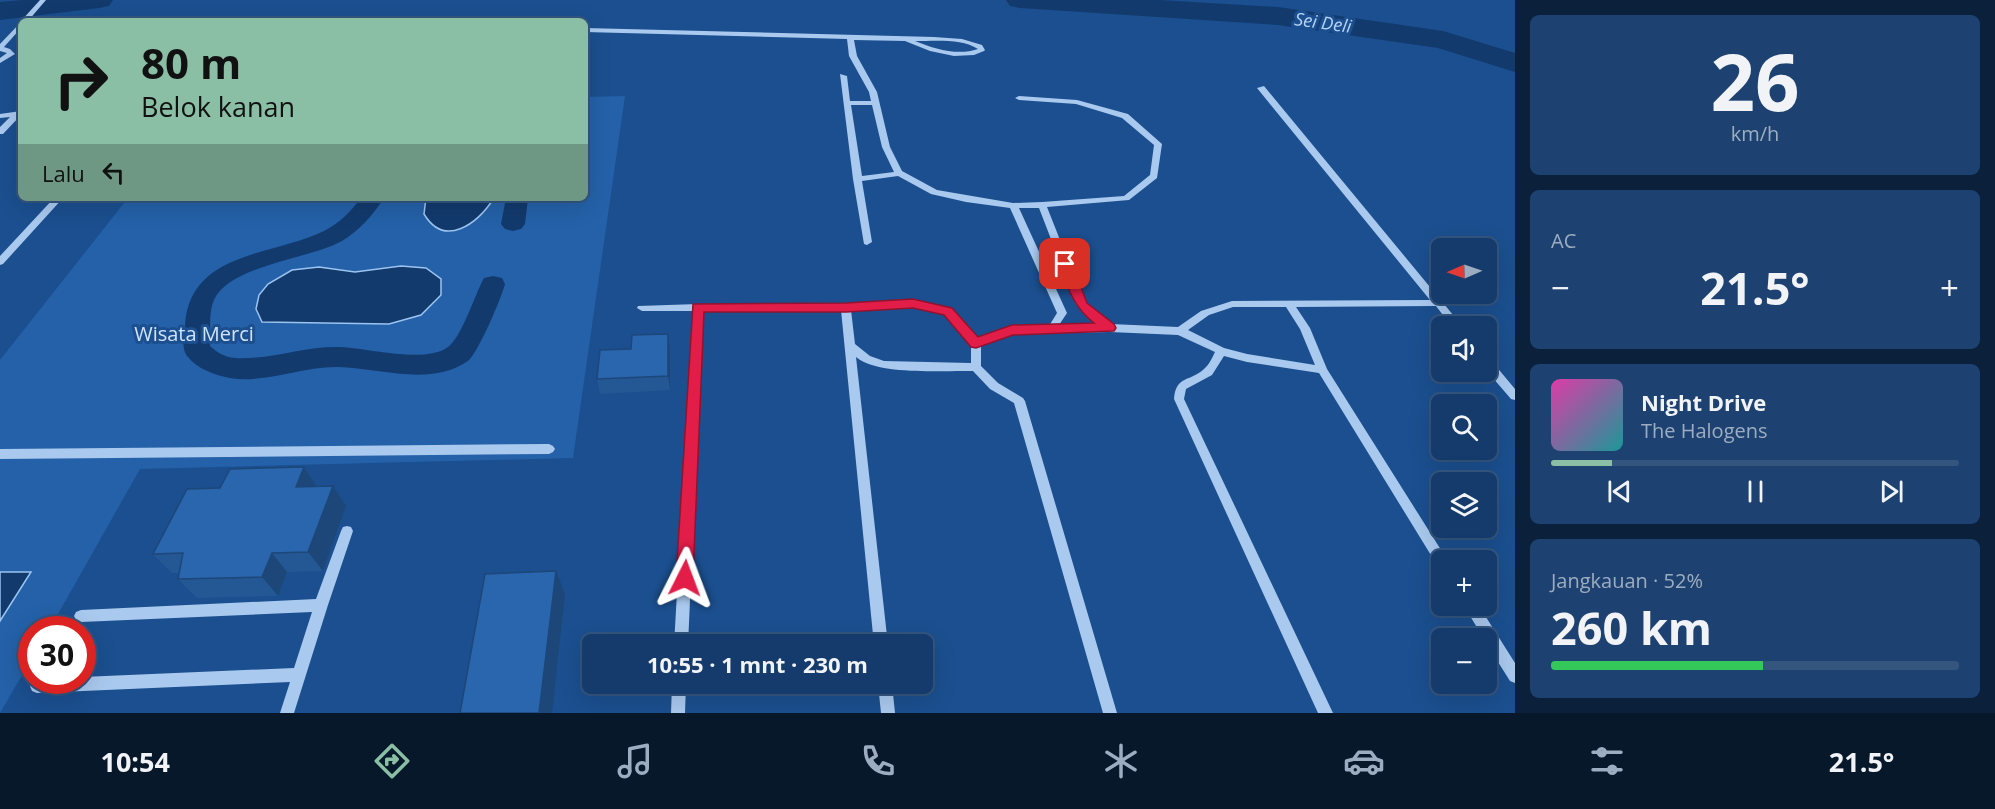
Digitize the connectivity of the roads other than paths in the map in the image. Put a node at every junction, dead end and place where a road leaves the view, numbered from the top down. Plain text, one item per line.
1 (43, 0) edge
2 (27, 18) edge
3 (18, 27) edge
4 (588, 30) edge
5 (850, 38) junction
6 (906, 39) junction
7 (0, 48) edge
8 (18, 53) edge
9 (11, 54) junction
10 (0, 61) edge
11 (843, 76) dead end
12 (1262, 88) dead end
13 (1019, 98) dead end
14 (847, 103) junction
15 (875, 103) junction
16 (18, 113) edge
17 (18, 115) edge
18 (0, 116) edge
19 (0, 132) edge
20 (899, 173) junction
21 (857, 178) junction
22 (56, 201) edge
23 (1042, 205) junction
24 (1013, 206) junction
25 (867, 242) dead end
26 (0, 262) edge
27 (1431, 293) edge
28 (1431, 303) edge
29 (1440, 304) edge
30 (1290, 305) junction
31 (698, 307) junction
32 (846, 307) junction
33 (642, 308) dead end
34 (1449, 316) edge
35 (1110, 328) junction
36 (1053, 329) junction
37 (1180, 331) junction
38 (976, 343) junction
39 (850, 346) junction
40 (1221, 351) junction
41 (976, 367) junction
42 (1322, 370) junction
43 (1497, 375) edge
44 (1515, 396) edge
45 (549, 449) dead end
46 (0, 454) edge
47 (348, 531) dead end
48 (1435, 550) edge
49 (321, 605) junction
50 (81, 616) dead end
51 (1477, 616) edge
52 (682, 634) edge
53 (880, 634) edge
54 (298, 675) junction
55 (1515, 676) edge
56 (96, 684) edge
57 (679, 694) edge
58 (886, 694) edge
59 (287, 713) edge
60 (678, 713) edge
61 (888, 713) edge
62 (1110, 713) edge
63 (1326, 713) edge

1 - 2 street
3 - 7 street
4 - 5 street
5 - 6 street
5 - 15 street
6 - 6 street
7 - 9 street
8 - 9 street
9 - 10 street
11 - 14 street
12 - 27 street
13 - 23 street
14 - 15 street
14 - 21 street
15 - 20 street
16 - 18 street
17 - 19 street
20 - 21 street
20 - 24 street
21 - 25 street
22 - 26 street
23 - 24 street
23 - 35 street
24 - 36 street
28 - 30 street
29 - 34 street
30 - 37 street
30 - 42 street
31 - 32 street
31 - 33 street
31 - 52 street
32 - 38 street
32 - 39 street
35 - 36 street
35 - 37 street
36 - 38 street
37 - 40 street
38 - 41 street
39 - 41 street
39 - 53 street
40 - 42 street
40 - 63 street
41 - 62 street
42 - 48 street
43 - 44 street
45 - 46 street
47 - 49 street
49 - 50 street
49 - 54 street
51 - 55 street
54 - 56 street
54 - 59 street
57 - 60 street
58 - 61 street

